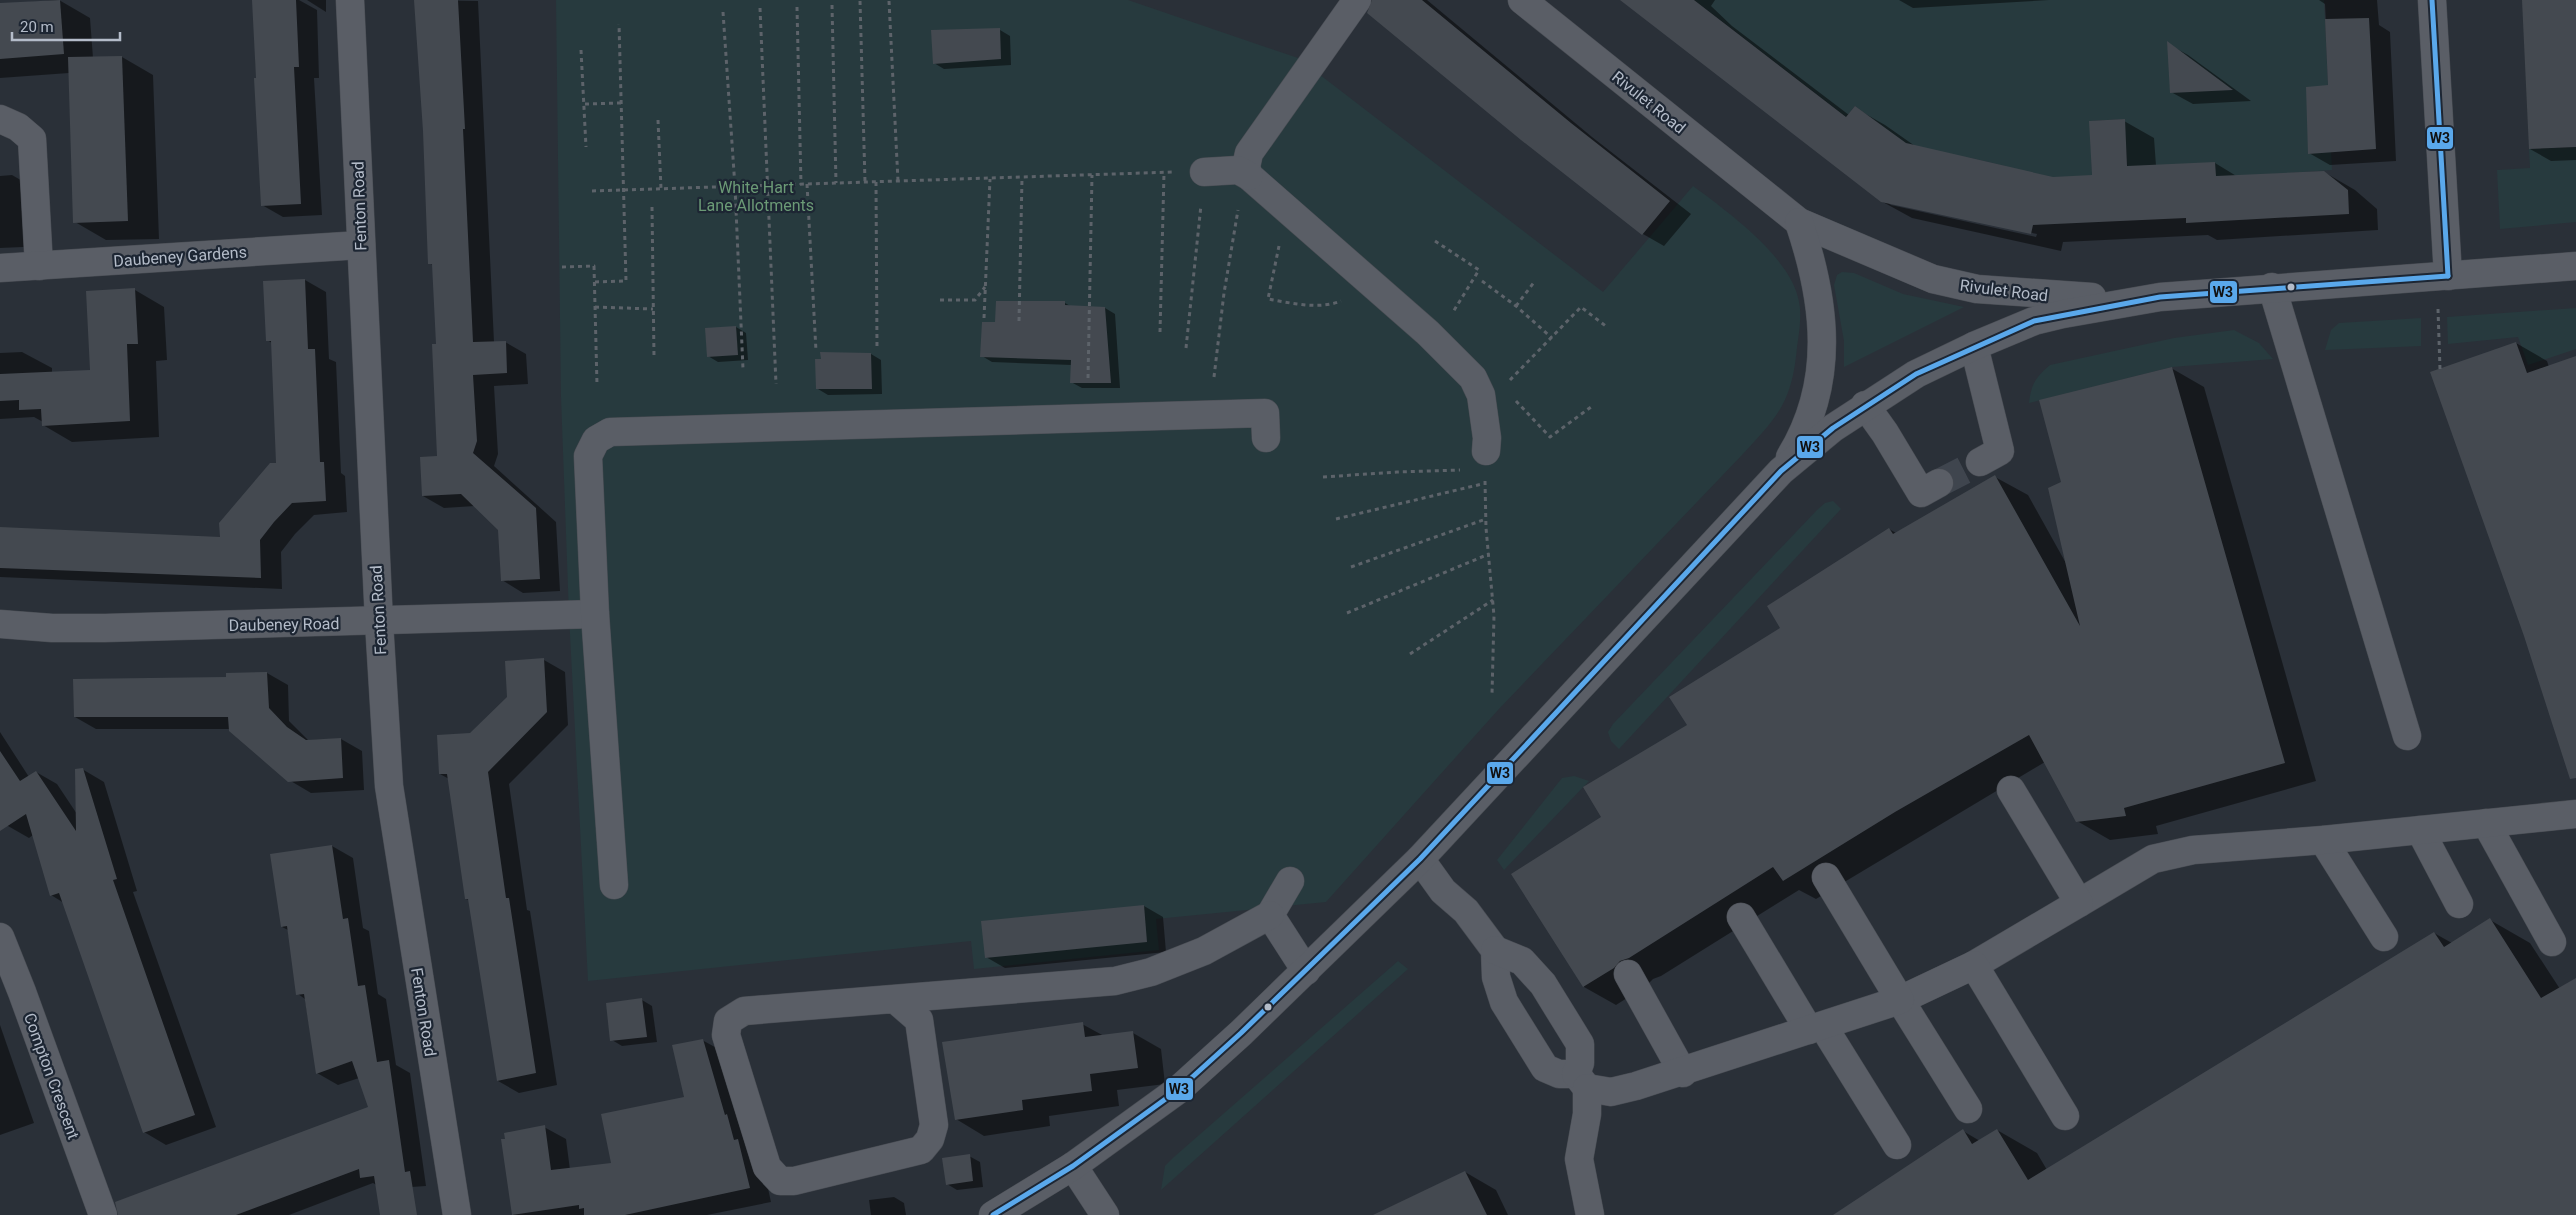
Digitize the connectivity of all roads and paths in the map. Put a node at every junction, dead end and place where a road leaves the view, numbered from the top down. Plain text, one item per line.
1 (350, 0) edge
2 (1357, 0) edge
3 (1522, 0) edge
4 (2432, 0) edge
5 (860, 1) edge
6 (889, 1) edge
7 (832, 4) dead end
8 (797, 7) dead end
9 (760, 8) dead end
10 (723, 12) dead end
11 (619, 24) dead end
12 (581, 50) dead end
13 (621, 103) junction
14 (585, 104) junction
15 (0, 119) edge
16 (658, 120) dead end
17 (586, 147) dead end
18 (1249, 165) junction
19 (1213, 171) junction
20 (1164, 172) junction
21 (1092, 175) junction
22 (1022, 178) junction
23 (990, 179) junction
24 (898, 181) junction
25 (865, 182) junction
26 (876, 182) junction
27 (836, 183) junction
28 (807, 184) junction
29 (801, 185) junction
30 (769, 186) junction
31 (735, 187) junction
32 (661, 189) junction
33 (624, 190) junction
34 (592, 191) dead end
35 (652, 207) dead end
36 (1291, 213) junction
37 (1799, 222) junction
38 (1435, 241) dead end
39 (361, 245) junction
40 (39, 266) junction
41 (2576, 266) edge
42 (562, 267) dead end
43 (0, 268) edge
44 (2448, 276) junction
45 (1482, 281) dead end
46 (1535, 281) dead end
47 (595, 282) junction
48 (986, 286) junction
49 (1376, 287) junction
50 (2272, 287) junction
51 (2160, 296) junction
52 (940, 300) dead end
53 (975, 300) junction
54 (985, 300) junction
55 (2438, 304) dead end
56 (1516, 306) junction
57 (595, 307) junction
58 (653, 308) junction
59 (984, 318) dead end
60 (1019, 321) dead end
61 (1607, 327) dead end
62 (1160, 332) dead end
63 (1552, 338) junction
64 (1435, 340) junction
65 (1974, 346) junction
66 (877, 348) dead end
67 (1186, 348) dead end
68 (816, 351) dead end
69 (654, 358) dead end
70 (2440, 368) dead end
71 (743, 369) dead end
72 (1214, 377) dead end
73 (1088, 378) dead end
74 (776, 384) dead end
75 (597, 385) dead end
76 (1503, 388) junction
77 (1865, 405) junction
78 (1591, 407) dead end
79 (1483, 408) junction
80 (1266, 438) dead end
81 (1486, 460) junction
82 (1980, 462) tunnel mouth
83 (1781, 472) junction
84 (1323, 477) dead end
85 (1939, 483) tunnel mouth
86 (1485, 484) junction
87 (1336, 519) dead end
88 (1486, 519) junction
89 (1489, 554) junction
90 (1351, 567) dead end
91 (1493, 600) junction
92 (1348, 613) dead end
93 (582, 615) junction
94 (379, 622) junction
95 (0, 624) edge
96 (1410, 654) dead end
97 (1492, 694) dead end
98 (2407, 736) dead end
99 (2011, 790) dead end
100 (2576, 814) edge
101 (2486, 824) junction
102 (2420, 830) junction
103 (2323, 840) junction
104 (1420, 860) junction
105 (1826, 877) dead end
106 (1290, 881) dead end
107 (614, 885) dead end
108 (2079, 903) junction
109 (2460, 904) dead end
110 (1270, 915) junction
111 (1741, 917) dead end
112 (0, 937) edge
113 (2384, 937) dead end
114 (2552, 942) dead end
115 (1495, 950) junction
116 (1974, 965) junction
117 (1306, 971) junction
118 (1628, 974) dead end
119 (1900, 1000) junction
120 (925, 1008) junction
121 (1816, 1028) junction
122 (1683, 1073) junction
123 (1582, 1081) junction
124 (1968, 1109) dead end
125 (2065, 1116) dead end
126 (1897, 1145) dead end
127 (1073, 1166) junction
128 (103, 1215) edge
129 (457, 1215) edge
130 (993, 1215) edge
131 (1105, 1215) edge
132 (1590, 1215) edge

1 - 39 street, Fenton Road
2 - 18 street
3 - 37 street, Rivulet Road
4 - 44 street
5 - 25 path
6 - 24 path
7 - 27 path
8 - 29 path
9 - 30 path
10 - 31 path
11 - 13 path
12 - 14 path
13 - 14 path
13 - 33 path
14 - 17 path
15 - 40 street
16 - 32 path
18 - 19 street
18 - 36 street
18 - 72 path
19 - 20 path
19 - 67 path
20 - 21 path
20 - 62 path
21 - 22 path
21 - 73 path
22 - 23 path
22 - 60 path
23 - 24 path
23 - 48 path
24 - 26 path
25 - 26 path
25 - 27 path
26 - 66 path
27 - 28 path
28 - 29 path
28 - 68 path
29 - 30 path
30 - 31 path
30 - 74 path
31 - 32 path
31 - 71 path
32 - 33 path
33 - 34 path
33 - 47 path
35 - 58 path
36 - 49 street
36 - 49 path
37 - 51 street, Rivulet Road
37 - 83 street
38 - 64 path
39 - 40 street, Daubeney Gardens
39 - 94 street, Fenton Road
40 - 43 street, Daubeney Gardens
41 - 44 street
42 - 47 path
44 - 50 street
45 - 56 path
46 - 56 path
47 - 57 path
48 - 53 path
48 - 54 path
49 - 64 street
50 - 51 street
50 - 98 street
51 - 65 street
52 - 53 path
53 - 54 path
54 - 59 path
55 - 70 path
56 - 63 path
57 - 58 path
57 - 75 path
58 - 69 path
61 - 63 path
63 - 76 path
64 - 79 street
65 - 77 street
65 - 82 street
76 - 78 path
76 - 79 path
77 - 83 street
77 - 85 street
79 - 81 street
80 - 93 street
81 - 84 path
81 - 86 path
83 - 104 street
86 - 87 path
86 - 88 path
88 - 89 path
88 - 90 path
89 - 91 path
89 - 92 path
91 - 96 path
91 - 97 path
93 - 94 street, Daubeney Road
93 - 107 street
94 - 95 street, Daubeney Road
94 - 129 street, Fenton Road
99 - 108 street
100 - 101 street
101 - 102 street
101 - 114 street
102 - 103 street
102 - 109 street
103 - 108 street
103 - 113 street
104 - 115 street
104 - 117 street
105 - 119 street
106 - 110 street
108 - 116 street
110 - 117 street
110 - 120 street
111 - 121 street
112 - 128 street, Compton Crescent
115 - 123 street
115 - 123 street
116 - 119 street
116 - 125 street
117 - 127 street
118 - 122 street
119 - 121 street
119 - 124 street
120 - 120 street
121 - 122 street
121 - 126 street
122 - 123 street
123 - 132 street
127 - 130 street
127 - 131 street

